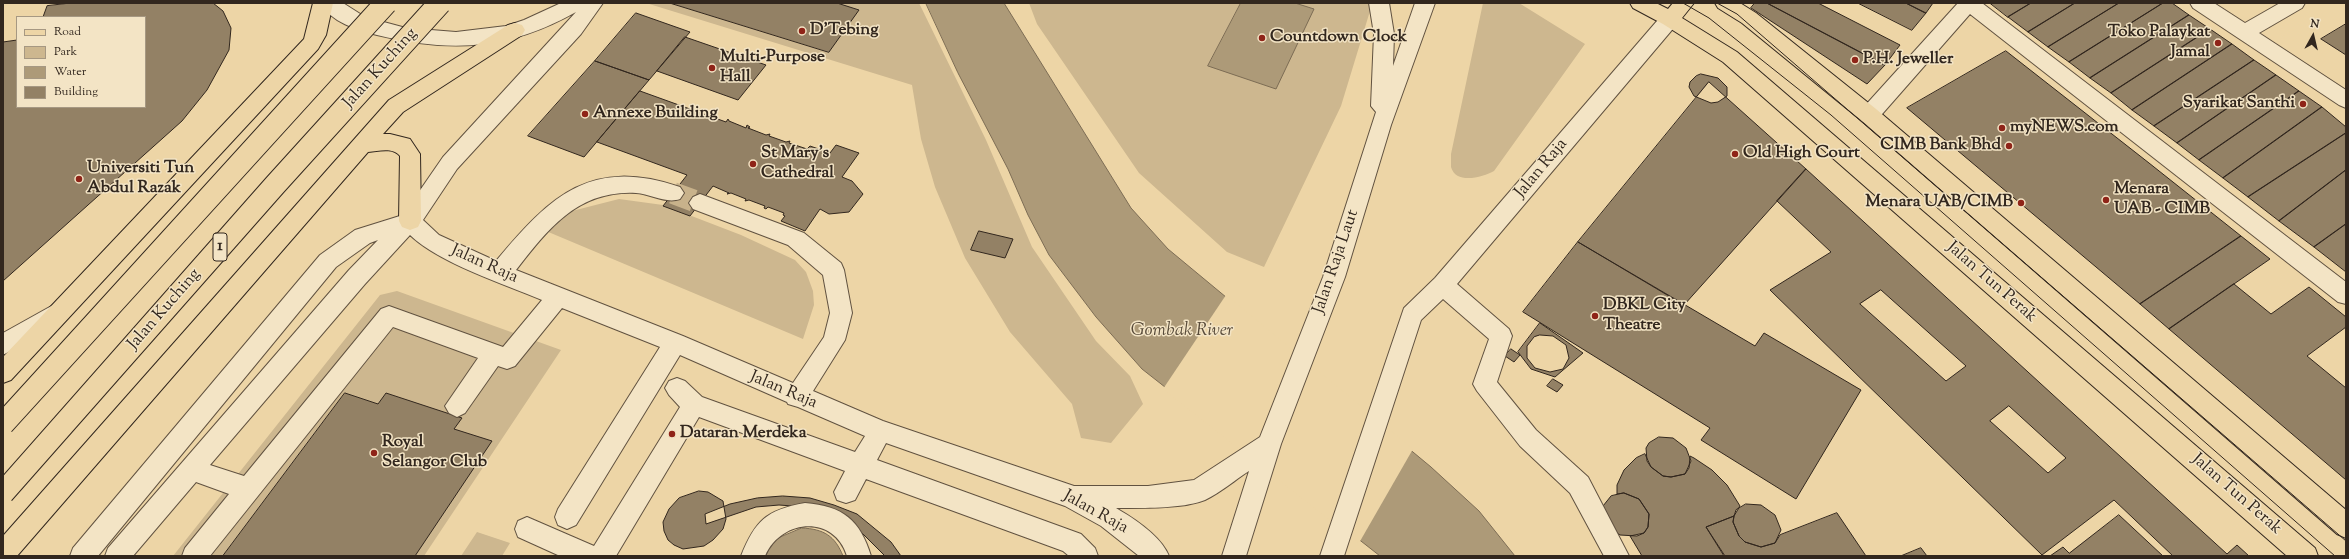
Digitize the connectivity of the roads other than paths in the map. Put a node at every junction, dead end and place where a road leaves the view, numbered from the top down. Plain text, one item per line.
1 (323, 3) edge
2 (330, 3) edge
3 (386, 3) edge
4 (440, 3) edge
5 (576, 3) edge
6 (593, 3) edge
7 (1379, 3) edge
8 (1425, 3) edge
9 (1640, 3) edge
10 (1684, 3) edge
11 (1725, 3) edge
12 (1969, 3) edge
13 (2200, 3) edge
14 (2294, 3) edge
15 (1670, 19) junction
16 (515, 30) junction
17 (2245, 32) junction
18 (2346, 100) edge
19 (1869, 115) junction
20 (1381, 125) junction
21 (364, 144) junction
22 (673, 193) tunnel mouth
23 (700, 203) tunnel mouth
24 (410, 221) junction
25 (500, 273) junction
26 (1443, 285) junction
27 (2346, 295) edge
28 (558, 297) junction
29 (62, 310) junction
30 (675, 343) junction
31 (3, 345) edge
32 (493, 355) junction
33 (3, 373) edge
34 (677, 388) dead end
35 (796, 397) junction
36 (694, 405) junction
37 (457, 406) dead end
38 (3, 424) edge
39 (880, 431) junction
40 (1269, 444) junction
41 (860, 466) junction
42 (192, 470) junction
43 (249, 489) junction
44 (846, 492) dead end
45 (3, 493) edge
46 (1072, 497) junction
47 (567, 517) dead end
48 (2346, 526) edge
49 (527, 529) dead end
50 (3, 554) edge
51 (82, 556) edge
52 (117, 556) edge
53 (194, 556) edge
54 (588, 556) edge
55 (602, 556) edge
56 (753, 556) edge
57 (859, 556) edge
58 (1086, 556) edge
59 (1156, 556) edge
60 (1234, 556) edge
61 (1332, 556) edge
62 (1617, 556) edge
63 (2306, 556) edge

1 - 29 main road
2 - 16 street
3 - 38 main road, bridge
4 - 45 main road, Jalan Kuching / 1, bridge
5 - 16 street
6 - 24 street
7 - 20 street
8 - 20 street, Jalan Raja Laut
9 - 15 main road, Jalan Tun Perak
10 - 15 main road
11 - 19 main road
12 - 19 street
12 - 27 street
13 - 17 street
14 - 17 street
15 - 26 street, Jalan Raja
15 - 63 main road, Jalan Tun Perak
16 - 21 main road
17 - 18 street
19 - 48 main road
20 - 40 street, Jalan Raja Laut
21 - 24 main road
21 - 50 main road
22 - 25 street
23 - 35 street
24 - 25 street, Jalan Raja
24 - 42 street
24 - 51 street
25 - 28 street, Jalan Raja
26 - 61 street, Jalan Raja
26 - 62 street
28 - 30 street, Jalan Raja
28 - 32 street
29 - 31 street
29 - 33 main road
30 - 35 street, Jalan Raja
30 - 47 street
32 - 37 street
32 - 43 street
34 - 36 street
35 - 39 street, Jalan Raja
36 - 41 street
36 - 55 street
39 - 41 street
39 - 46 street, Jalan Raja
40 - 46 street
40 - 60 street, Jalan Raja Laut
41 - 44 street
41 - 58 street
42 - 43 street
42 - 52 street
43 - 53 street
46 - 59 street, Jalan Raja
49 - 54 street
56 - 57 street

